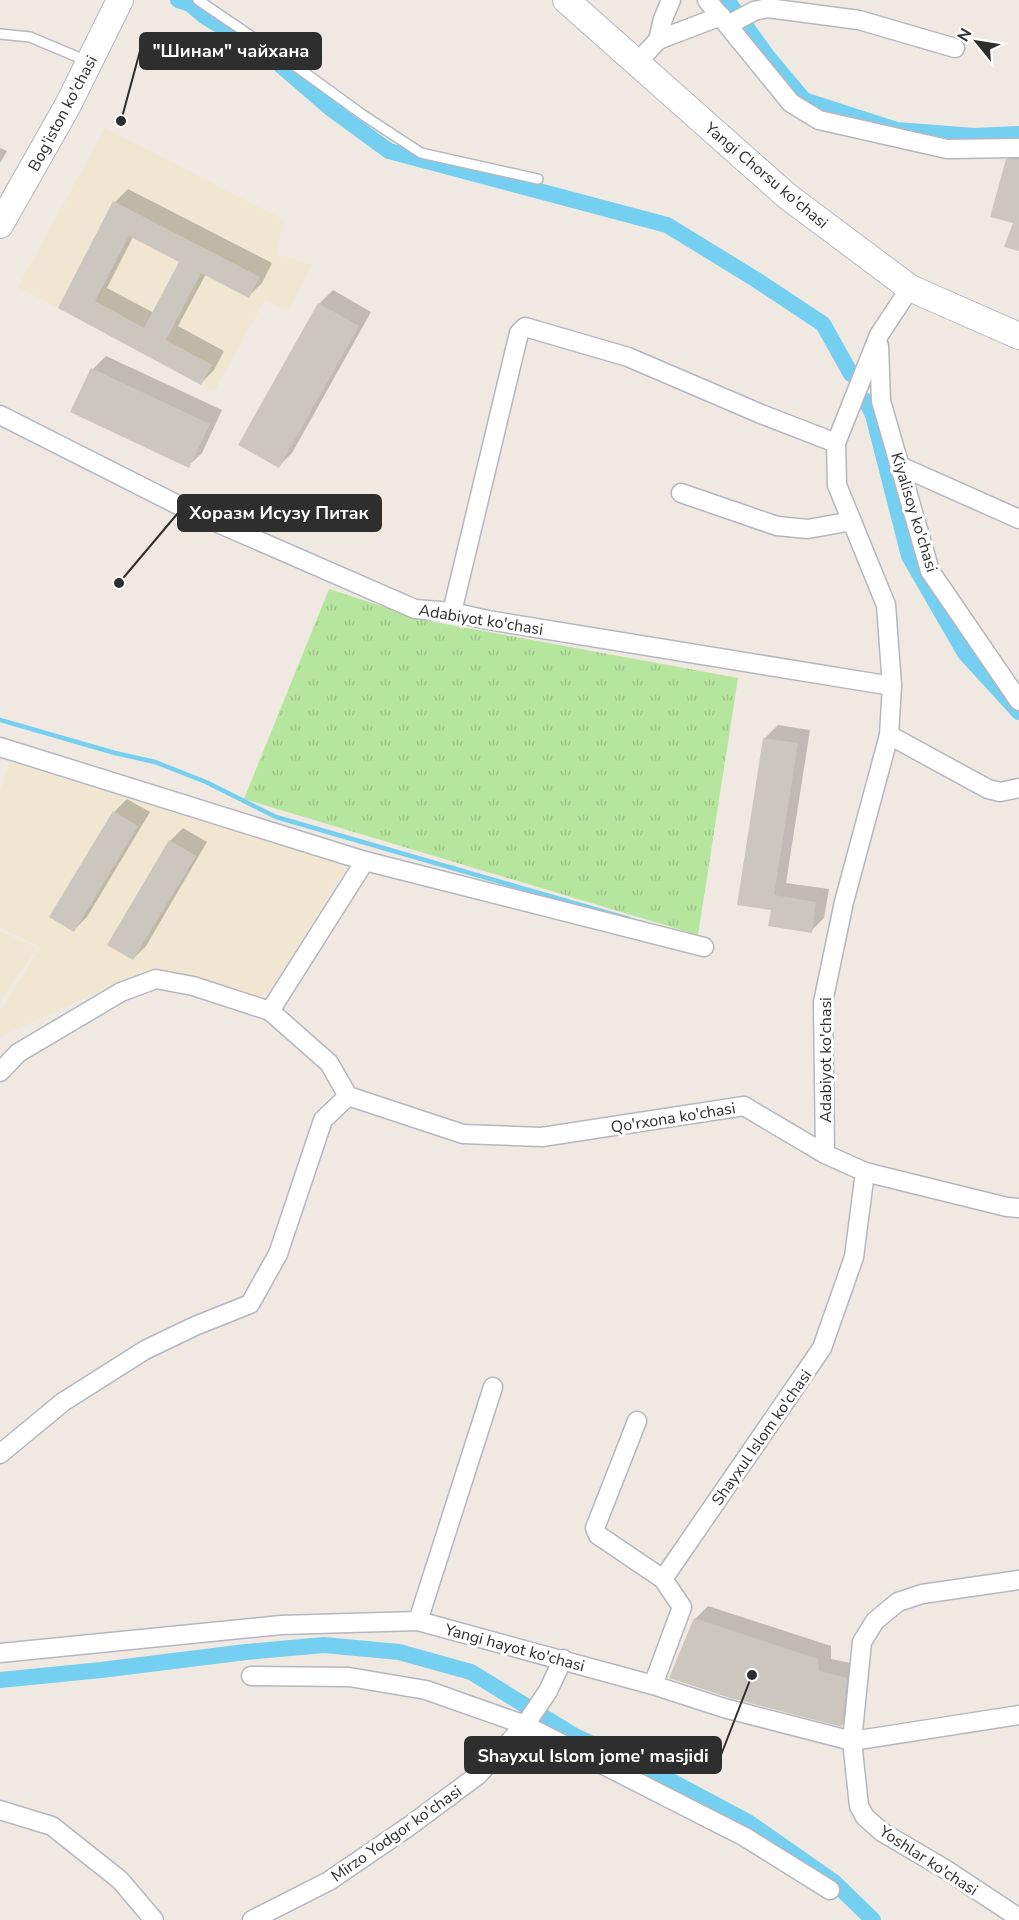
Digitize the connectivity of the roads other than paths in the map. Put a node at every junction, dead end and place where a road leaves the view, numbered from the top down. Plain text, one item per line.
1 (120, 0) edge
2 (198, 0) edge
3 (566, 0) edge
4 (671, 0) edge
5 (708, 0) edge
6 (764, 6) edge
7 (726, 22) junction
8 (0, 34) edge
9 (658, 40) junction
10 (955, 48) dead end
11 (90, 62) junction
12 (637, 63) junction
13 (1019, 148) edge
14 (537, 179) dead end
15 (0, 225) edge
16 (910, 288) junction
17 (879, 335) junction
18 (1019, 336) edge
19 (0, 415) edge
20 (836, 443) junction
21 (900, 466) junction
22 (681, 493) dead end
23 (1019, 519) edge
24 (852, 521) junction
25 (452, 612) junction
26 (892, 686) junction
27 (1019, 701) edge
28 (889, 735) junction
29 (0, 747) edge
30 (1019, 788) edge
31 (365, 861) junction
32 (704, 946) dead end
33 (270, 1011) junction
34 (0, 1072) edge
35 (348, 1096) junction
36 (825, 1154) junction
37 (865, 1172) junction
38 (1019, 1208) edge
39 (493, 1387) dead end
40 (637, 1420) dead end
41 (0, 1454) edge
42 (663, 1579) junction
43 (1019, 1580) edge
44 (418, 1621) junction
45 (0, 1653) edge
46 (563, 1659) junction
47 (251, 1676) dead end
48 (653, 1685) junction
49 (1019, 1715) edge
50 (525, 1725) junction
51 (852, 1741) junction
52 (0, 1810) edge
53 (830, 1890) dead end
54 (1019, 1918) edge
55 (154, 1920) edge
56 (252, 1920) edge

1 - 11 main road, Bog'iston ko'chasi
2 - 14 lane
3 - 12 main road, Yangi Chorsu ko'chasi
4 - 9 street
5 - 7 street
6 - 7 street
6 - 10 street
7 - 9 street
7 - 13 street
8 - 11 lane
9 - 12 street
11 - 15 main road, Bog'iston ko'chasi
12 - 16 main road, Yangi Chorsu ko'chasi
16 - 17 street, Adabiyot ko'chasi
16 - 18 main road, Yangi Chorsu ko'chasi
17 - 20 street, Adabiyot ko'chasi
17 - 21 street, Kiyalisoy ko'chasi
19 - 25 street, Adabiyot ko'chasi
20 - 24 street, Adabiyot ko'chasi
20 - 25 street
21 - 23 street
21 - 27 street, Kiyalisoy ko'chasi
22 - 24 street
24 - 26 street, Adabiyot ko'chasi
25 - 26 street, Adabiyot ko'chasi
26 - 28 street, Adabiyot ko'chasi
28 - 30 street
28 - 36 street, Adabiyot ko'chasi
29 - 31 street
31 - 32 street
31 - 33 street
33 - 34 street
33 - 35 street
35 - 36 street, Qo'rxona ko'chasi
35 - 41 street
36 - 37 street, Qo'rxona ko'chasi
37 - 38 street, Qo'rxona ko'chasi
37 - 42 street, Shayxul Islom ko'chasi
39 - 44 street
40 - 42 street
42 - 48 street
43 - 51 street, Yoshlar ko'chasi
44 - 45 street, Yangi hayot ko'chasi
44 - 46 street, Yangi hayot ko'chasi
46 - 48 street, Yangi hayot ko'chasi
46 - 50 street, Mirzo Yodgor ko'chasi
47 - 50 street
48 - 51 street, Yangi hayot ko'chasi
49 - 51 street, Yangi hayot ko'chasi
50 - 53 street
50 - 56 street, Mirzo Yodgor ko'chasi
51 - 54 street, Yoshlar ko'chasi
52 - 55 street

